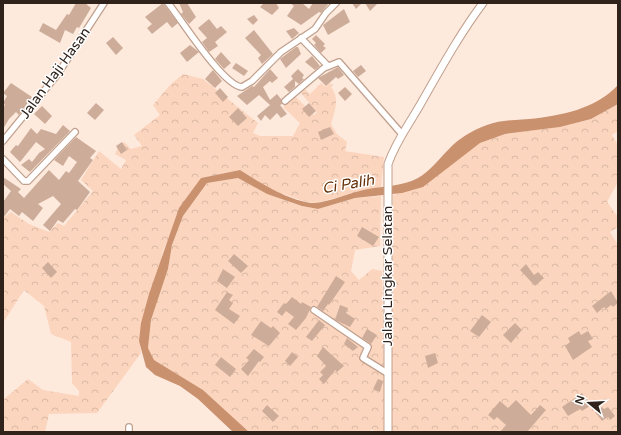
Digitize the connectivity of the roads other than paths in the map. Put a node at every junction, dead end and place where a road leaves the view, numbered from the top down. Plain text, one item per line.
1 (104, 3) edge
2 (168, 3) edge
3 (336, 3) edge
4 (483, 3) edge
5 (301, 38) junction
6 (328, 66) junction
7 (285, 101) dead end
8 (75, 132) dead end
9 (401, 133) junction
10 (3, 141) edge
11 (3, 159) edge
12 (314, 310) dead end
13 (387, 373) junction
14 (388, 432) edge

1 - 10 street, Jalan Haji Hasan
2 - 5 street
3 - 5 street
4 - 9 street, Jalan Lingkar Selatan
5 - 6 street
6 - 7 street
6 - 9 street
8 - 11 street
9 - 13 street, Jalan Lingkar Selatan
12 - 13 street
13 - 14 street, Jalan Lingkar Selatan

